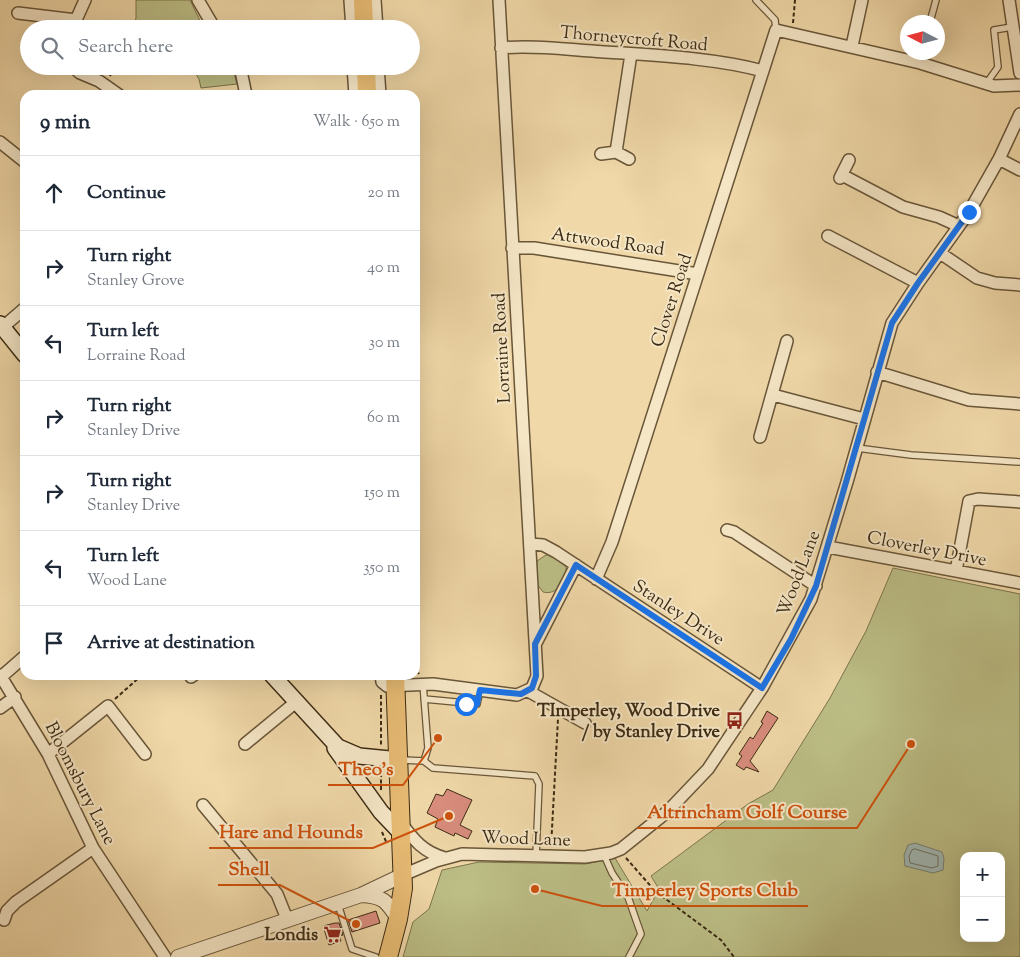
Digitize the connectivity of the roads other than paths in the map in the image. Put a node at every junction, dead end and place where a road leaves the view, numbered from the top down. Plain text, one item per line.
1 (85, 0) edge
2 (198, 0) edge
3 (350, 0) edge
4 (363, 0) edge
5 (375, 0) edge
6 (499, 0) edge
7 (756, 0) edge
8 (862, 0) edge
9 (936, 0) edge
10 (1009, 0) edge
11 (18, 13) dead end
12 (932, 15) edge
13 (54, 20) edge
14 (77, 20) edge
15 (209, 20) edge
16 (351, 20) edge
17 (364, 20) edge
18 (376, 20) edge
19 (1012, 27) junction
20 (776, 30) junction
21 (852, 46) junction
22 (501, 48) junction
23 (631, 54) junction
24 (900, 54) edge
25 (926, 60) edge
26 (762, 71) junction
27 (1020, 73) edge
28 (83, 75) edge
29 (242, 75) edge
30 (354, 75) edge
31 (366, 75) edge
32 (379, 75) edge
33 (986, 84) junction
34 (1020, 85) edge
35 (112, 90) edge
36 (245, 90) edge
37 (355, 90) edge
38 (367, 90) edge
39 (380, 90) edge
40 (1020, 114) edge
41 (0, 142) edge
42 (616, 152) junction
43 (602, 154) dead end
44 (20, 158) edge
45 (629, 158) dead end
46 (999, 159) junction
47 (849, 160) dead end
48 (1020, 170) edge
49 (960, 226) junction
50 (828, 236) dead end
51 (512, 248) junction
52 (940, 253) junction
53 (698, 274) junction
54 (918, 283) junction
55 (1020, 285) edge
56 (20, 312) edge
57 (2, 326) edge
58 (787, 342) dead end
59 (20, 349) edge
60 (877, 372) junction
61 (773, 395) junction
62 (1020, 404) edge
63 (864, 419) junction
64 (760, 437) dead end
65 (857, 448) junction
66 (1020, 462) edge
67 (1020, 502) edge
68 (727, 530) dead end
69 (530, 544) junction
70 (828, 547) junction
71 (576, 565) junction
72 (956, 571) junction
73 (596, 579) junction
74 (1020, 584) edge
75 (816, 586) junction
76 (535, 644) junction
77 (20, 660) edge
78 (1, 676) edge
79 (276, 680) edge
80 (388, 680) edge
81 (423, 684) junction
82 (762, 688) junction
83 (480, 690) junction
84 (528, 691) junction
85 (15, 697) junction
86 (424, 699) junction
87 (296, 702) junction
88 (0, 708) edge
89 (586, 723) dead end
90 (332, 742) junction
91 (245, 744) dead end
92 (48, 754) junction
93 (146, 754) dead end
94 (400, 760) junction
95 (424, 761) junction
96 (204, 810) dead end
97 (401, 828) junction
98 (93, 848) junction
99 (604, 855) junction
100 (536, 856) junction
101 (447, 858) junction
102 (402, 875) junction
103 (361, 894) junction
104 (337, 902) junction
105 (288, 919) junction
106 (398, 919) junction
107 (4, 920) dead end
108 (165, 957) edge
109 (178, 957) edge
110 (376, 957) edge
111 (388, 957) edge
112 (629, 957) edge

1 - 14 street
2 - 15 street
3 - 16 street
4 - 17 highway
5 - 18 street
6 - 22 street, Lorraine Road
7 - 20 lane
8 - 21 street
9 - 12 lane
10 - 19 street
11 - 13 street
19 - 27 street
19 - 33 lane
20 - 21 street
20 - 26 street, Clover Road
21 - 24 street
22 - 23 street, Thorneycroft Road
22 - 51 street, Lorraine Road
23 - 26 street, Thorneycroft Road
23 - 42 street
25 - 33 street
26 - 53 street, Clover Road
28 - 35 street
29 - 36 street
30 - 37 street
31 - 38 highway
32 - 39 street
33 - 34 street
40 - 46 street, Wood Lane
41 - 44 street
42 - 43 street
42 - 45 street
46 - 48 street
46 - 49 street, Wood Lane
47 - 49 street
49 - 52 street, Wood Lane
50 - 54 street
51 - 53 street, Attwood Road
51 - 69 street, Lorraine Road
52 - 54 street, Wood Lane
52 - 55 street
53 - 73 street, Clover Road
54 - 60 street, Wood Lane
56 - 57 street
57 - 59 main road
58 - 61 street
60 - 62 street
60 - 63 street, Wood Lane
61 - 63 street
61 - 64 street
63 - 65 street, Wood Lane
65 - 66 lane
65 - 70 street, Wood Lane
67 - 72 street
68 - 75 street
69 - 71 street, Stanley Drive
69 - 76 street, Lorraine Road
70 - 72 street, Cloverley Drive
70 - 75 street, Wood Lane
71 - 73 street, Stanley Drive
71 - 76 street
72 - 74 street, Cloverley Drive
73 - 82 street, Stanley Drive
75 - 82 street, Wood Lane
76 - 84 street, Lorraine Road
77 - 78 street
78 - 85 street, Bloomsbury Lane
79 - 87 main road
80 - 81 street
80 - 94 highway
81 - 83 street
81 - 86 lane
82 - 99 street, Wood Lane
83 - 84 street
83 - 86 lane
84 - 89 street
85 - 88 street
85 - 92 street, Bloomsbury Lane
86 - 95 lane
87 - 90 main road
87 - 91 street
90 - 94 main road
90 - 97 main road
92 - 93 street
92 - 98 street, Bloomsbury Lane
94 - 95 lane
94 - 97 highway
95 - 100 lane
96 - 105 street
97 - 101 street, Wood Lane
97 - 102 highway
98 - 107 street
98 - 108 street, Bloomsbury Lane
99 - 100 street, Wood Lane
99 - 112 lane
100 - 101 street, Wood Lane
101 - 102 street, Wood Lane
102 - 103 street
102 - 106 highway
103 - 104 street
103 - 106 street
104 - 105 street
104 - 110 lane
105 - 109 street
106 - 111 highway

